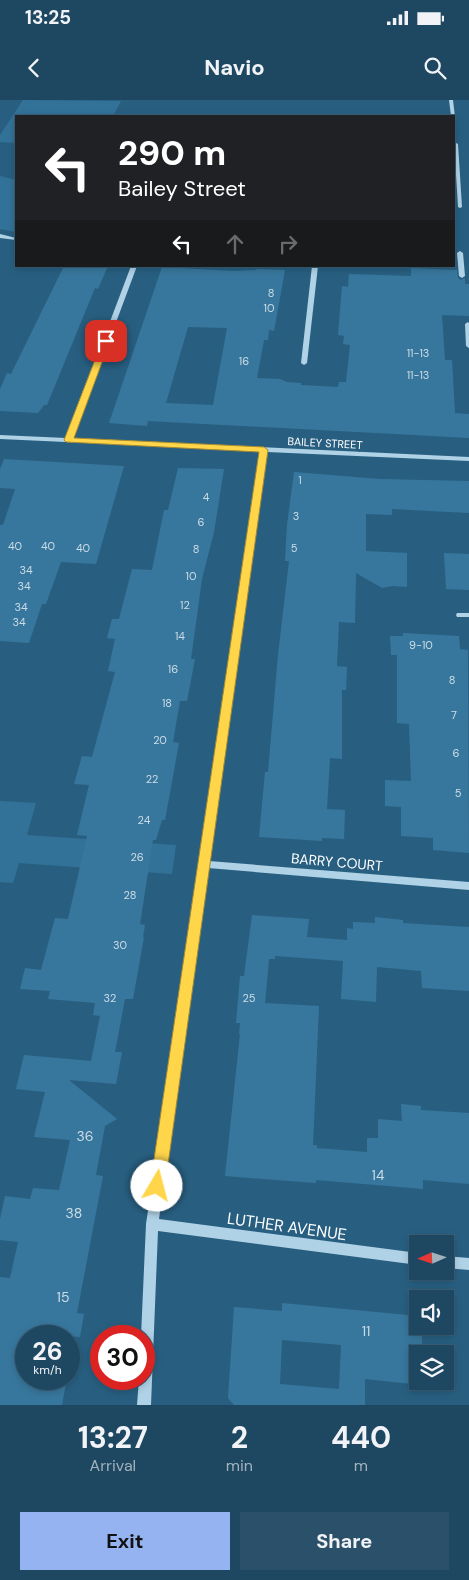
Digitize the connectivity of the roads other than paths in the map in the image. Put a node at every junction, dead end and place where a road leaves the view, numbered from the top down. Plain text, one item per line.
1 (451, 100) edge
2 (454, 115) edge
3 (455, 144) edge
4 (460, 207) dead end
5 (0, 236) edge
6 (15, 239) edge
7 (460, 253) dead end
8 (461, 264) junction
9 (469, 264) edge
10 (134, 267) edge
11 (316, 267) edge
12 (462, 276) dead end
13 (468, 324) edge
14 (469, 336) edge
15 (469, 346) edge
16 (304, 363) dead end
17 (0, 437) edge
18 (69, 440) junction
19 (264, 450) junction
20 (469, 459) edge
21 (203, 864) junction
22 (469, 886) edge
23 (152, 1224) junction
24 (409, 1258) edge
25 (454, 1263) edge
26 (469, 1264) edge
27 (144, 1405) edge

1 - 2 street
3 - 4 street
5 - 6 street
7 - 8 street
8 - 9 street
8 - 12 street
10 - 18 street
11 - 16 street
13 - 14 street
14 - 15 street
17 - 18 street, BAILEY STREET
18 - 19 street, BAILEY STREET
19 - 20 street, BAILEY STREET
19 - 21 street
21 - 22 street, BARRY COURT
21 - 23 street
23 - 24 street, LUTHER AVENUE
23 - 27 street
25 - 26 street

